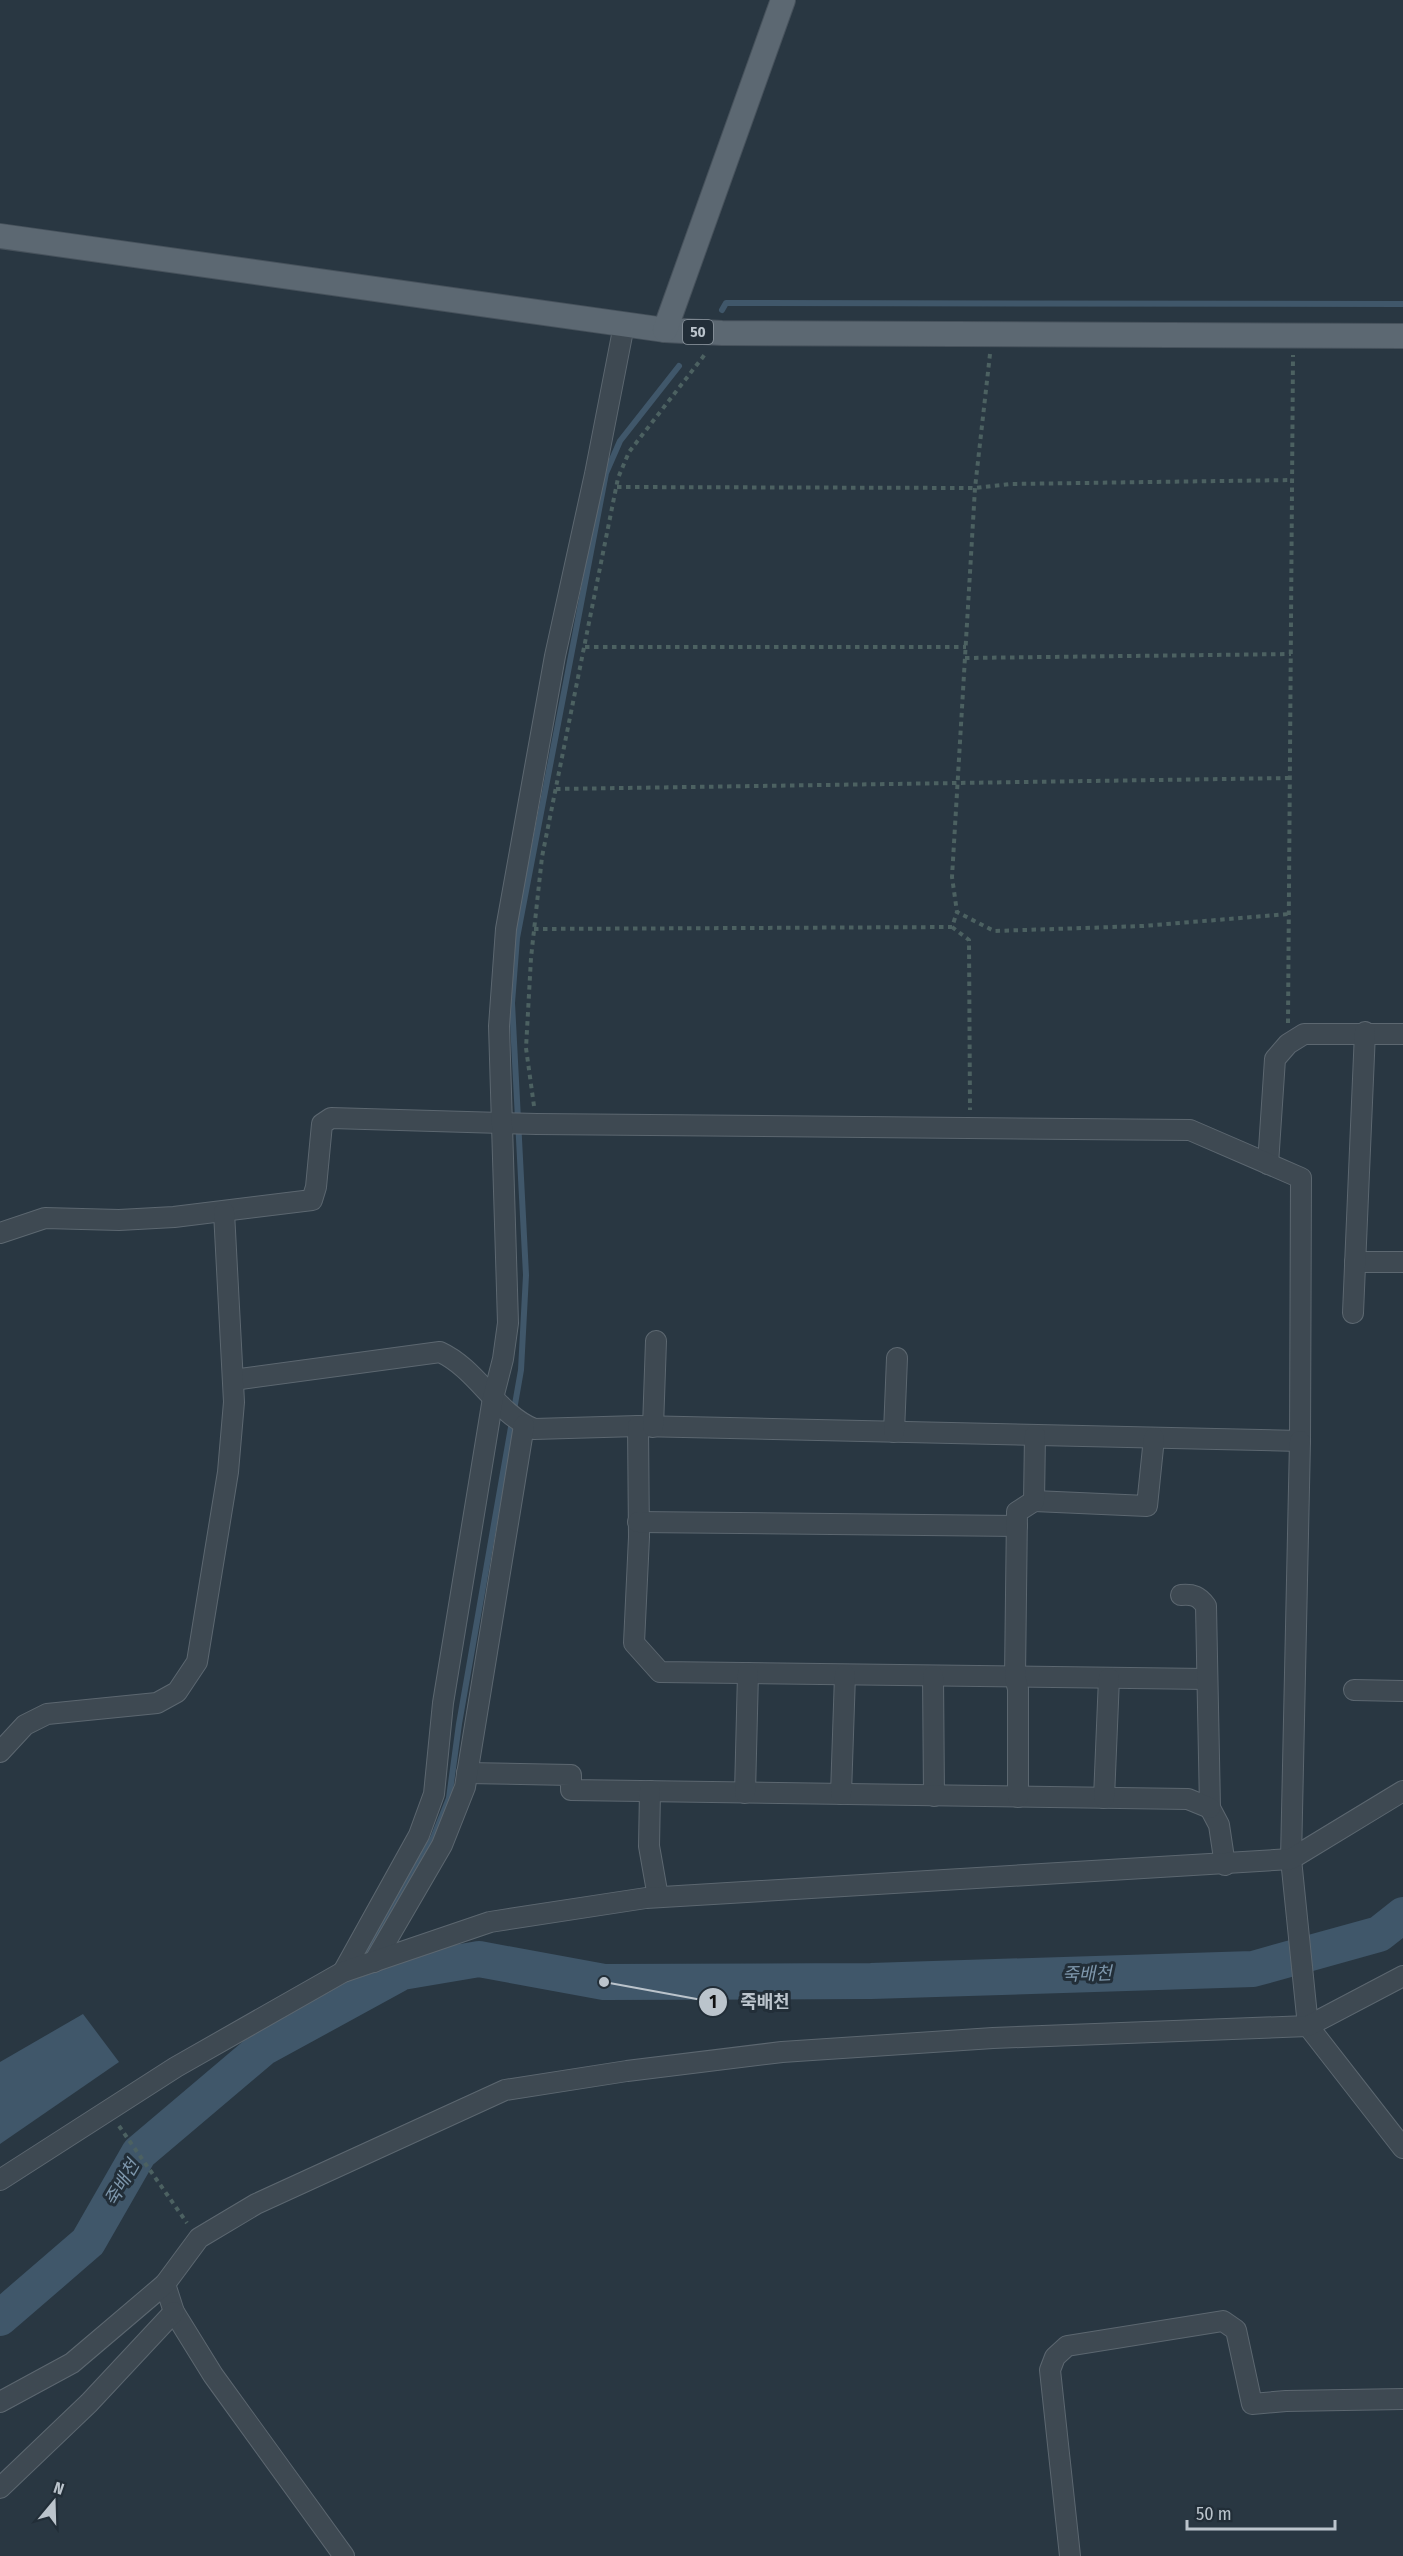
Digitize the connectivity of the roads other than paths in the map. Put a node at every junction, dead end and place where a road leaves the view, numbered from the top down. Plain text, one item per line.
1 (783, 0) edge
2 (0, 236) edge
3 (624, 325) junction
4 (665, 330) junction
5 (1403, 336) edge
6 (1365, 1032) junction
7 (1403, 1034) edge
8 (503, 1122) junction
9 (1268, 1164) junction
10 (224, 1212) junction
11 (0, 1233) edge
12 (1355, 1262) junction
13 (1403, 1262) edge
14 (1353, 1313) dead end
15 (656, 1341) dead end
16 (897, 1358) dead end
17 (233, 1380) junction
18 (496, 1400) junction
19 (524, 1425) junction
20 (646, 1427) junction
21 (894, 1432) junction
22 (1035, 1435) junction
23 (1154, 1438) junction
24 (1300, 1441) junction
25 (1034, 1501) junction
26 (1017, 1519) junction
27 (639, 1522) junction
28 (1180, 1595) dead end
29 (748, 1673) junction
30 (845, 1675) junction
31 (933, 1676) junction
32 (1015, 1677) junction
33 (1109, 1678) junction
34 (1207, 1679) junction
35 (1354, 1690) dead end
36 (1403, 1690) edge
37 (0, 1752) edge
38 (467, 1773) junction
39 (650, 1791) junction
40 (1403, 1791) edge
41 (745, 1793) junction
42 (841, 1794) junction
43 (934, 1796) junction
44 (1018, 1797) junction
45 (1104, 1798) junction
46 (1210, 1808) junction
47 (1291, 1859) junction
48 (1225, 1865) junction
49 (658, 1897) junction
50 (374, 1962) junction
51 (344, 1972) junction
52 (1403, 1976) edge
53 (1308, 2026) junction
54 (1403, 2148) edge
55 (0, 2180) edge
56 (165, 2284) junction
57 (174, 2312) junction
58 (1403, 2399) edge
59 (0, 2402) edge
60 (0, 2488) edge
61 (344, 2556) edge
62 (1071, 2556) edge

1 - 4 main road
2 - 3 main road, 50
3 - 4 main road, 50
3 - 8 street
4 - 5 main road, 50
6 - 7 street
6 - 9 street
6 - 12 street
8 - 9 street
8 - 10 street
8 - 18 street
9 - 24 street
10 - 11 street
10 - 17 street
12 - 13 street
12 - 14 street
15 - 20 street
16 - 21 street
17 - 18 street
17 - 37 street
18 - 19 street
18 - 51 street
19 - 20 street
19 - 38 street
20 - 21 street
20 - 27 street
21 - 22 street
22 - 23 street
22 - 25 street
23 - 24 street
23 - 25 street
24 - 47 street
25 - 26 street
26 - 27 street
26 - 32 street
27 - 29 street
28 - 34 street
29 - 30 street
29 - 41 street
30 - 31 street
30 - 42 street
31 - 32 street
31 - 43 street
32 - 33 street
32 - 44 street
33 - 34 street
33 - 45 street
34 - 46 street
35 - 36 street
38 - 39 street
38 - 50 street
39 - 41 street
39 - 49 street
40 - 47 street
41 - 42 street
42 - 43 street
43 - 44 street
44 - 45 street
45 - 46 street
46 - 48 street
47 - 48 street
47 - 53 street
48 - 49 street
49 - 50 street
50 - 51 street
51 - 55 street
52 - 53 street
53 - 54 street
53 - 56 street
56 - 57 street
56 - 59 street
57 - 60 street
57 - 61 street
58 - 62 street

